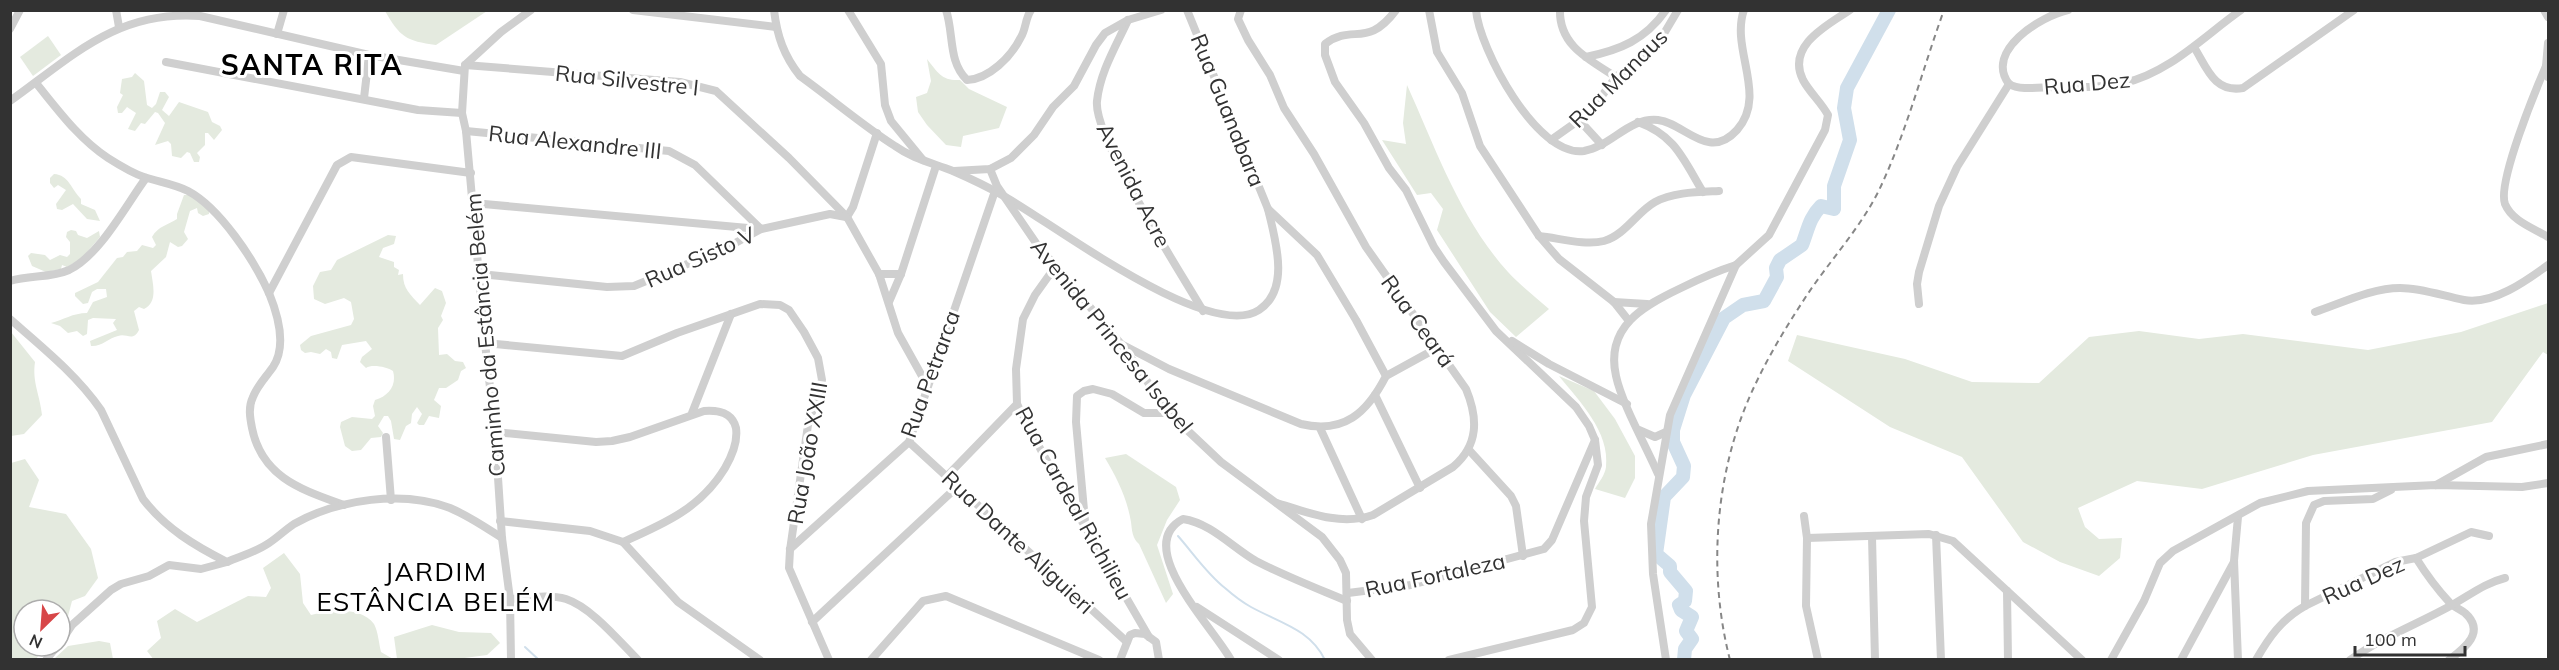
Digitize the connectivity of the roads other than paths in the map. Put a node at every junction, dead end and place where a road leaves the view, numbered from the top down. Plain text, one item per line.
1 (20, 10) edge
2 (116, 10) edge
3 (284, 10) edge
4 (531, 10) edge
5 (633, 10) edge
6 (774, 10) edge
7 (848, 10) edge
8 (1031, 10) edge
9 (1161, 10) edge
10 (1188, 10) edge
11 (1241, 10) edge
12 (1396, 10) edge
13 (1429, 10) edge
14 (1476, 10) edge
15 (1560, 10) edge
16 (1666, 10) edge
17 (1678, 10) edge
18 (1744, 10) edge
19 (1850, 10) edge
20 (2068, 10) edge
21 (2241, 10) edge
22 (2354, 10) edge
23 (2544, 10) edge
24 (947, 11) edge
25 (675, 13) edge
26 (2548, 17) edge
27 (1128, 21) junction
28 (119, 27) junction
29 (776, 27) junction
30 (10, 29) edge
31 (277, 34) junction
32 (2548, 43) edge
33 (2194, 47) junction
34 (369, 55) junction
35 (1586, 57) junction
36 (166, 62) dead end
37 (2546, 66) junction
38 (465, 68) junction
39 (1616, 77) junction
40 (2548, 78) edge
41 (36, 83) junction
42 (2009, 84) junction
43 (364, 98) junction
44 (10, 101) edge
45 (462, 112) junction
46 (1580, 121) junction
47 (1638, 122) junction
48 (466, 131) junction
49 (877, 133) junction
50 (1551, 140) junction
51 (1602, 145) junction
52 (925, 162) junction
53 (936, 166) junction
54 (990, 169) junction
55 (957, 171) junction
56 (471, 172) junction
57 (146, 178) junction
58 (998, 191) junction
59 (1719, 191) dead end
60 (1703, 192) junction
61 (473, 203) junction
62 (1268, 209) junction
63 (847, 217) junction
64 (761, 229) junction
65 (1539, 236) junction
66 (2548, 237) edge
67 (1736, 265) junction
68 (2548, 265) edge
69 (1055, 267) junction
70 (1714, 272) junction
71 (480, 274) junction
72 (879, 274) junction
73 (902, 274) junction
74 (10, 281) edge
75 (1727, 286) junction
76 (269, 293) junction
77 (889, 302) junction
78 (1614, 302) junction
79 (1647, 304) junction
80 (1919, 304) dead end
81 (1203, 311) junction
82 (2315, 312) dead end
83 (731, 314) junction
84 (10, 319) edge
85 (1629, 321) junction
86 (1496, 331) junction
87 (485, 344) junction
88 (1122, 345) junction
89 (1437, 348) junction
90 (1386, 376) junction
91 (927, 384) junction
92 (1375, 395) junction
93 (1017, 404) junction
94 (1627, 404) junction
95 (692, 413) junction
96 (1169, 413) junction
97 (1320, 428) junction
98 (1638, 430) junction
99 (495, 432) junction
100 (1666, 432) junction
101 (386, 437) dead end
102 (1595, 440) junction
103 (909, 442) junction
104 (2548, 444) edge
105 (1469, 450) junction
106 (1659, 475) junction
107 (947, 477) junction
108 (2548, 483) edge
109 (2436, 485) junction
110 (958, 486) junction
111 (1420, 488) junction
112 (2396, 488) junction
113 (391, 500) junction
114 (1277, 503) junction
115 (344, 505) junction
116 (1804, 516) dead end
117 (2238, 517) junction
118 (1362, 519) junction
119 (500, 521) junction
120 (1085, 524) junction
121 (1936, 535) junction
122 (2489, 536) dead end
123 (1872, 537) junction
124 (502, 538) junction
125 (1807, 538) junction
126 (623, 542) junction
127 (790, 550) junction
128 (1523, 556) junction
129 (2416, 558) junction
130 (2234, 561) junction
131 (227, 562) junction
132 (2505, 578) dead end
133 (2007, 591) junction
134 (1347, 597) junction
135 (510, 599) junction
136 (1194, 605) junction
137 (2451, 605) junction
138 (2305, 606) junction
139 (812, 622) junction
140 (72, 625) edge
141 (1149, 637) junction
142 (1127, 642) junction
143 (511, 660) edge
144 (638, 660) edge
145 (760, 660) edge
146 (829, 660) edge
147 (871, 660) edge
148 (1099, 660) edge
149 (1120, 660) edge
150 (1159, 660) edge
151 (1231, 660) edge
152 (1280, 660) edge
153 (1372, 660) edge
154 (1449, 660) edge
155 (1666, 660) edge
156 (1818, 660) edge
157 (1875, 660) edge
158 (1941, 660) edge
159 (2008, 660) edge
160 (2082, 660) edge
161 (2111, 660) edge
162 (2181, 660) edge
163 (2238, 660) edge
164 (2256, 660) edge
165 (2350, 660) edge
166 (2449, 660) edge

1 - 30 street
2 - 28 street
3 - 31 street
4 - 38 street
5 - 25 street
6 - 29 street, Avenida Princesa Isabel
7 - 52 street
8 - 24 street
9 - 27 street
10 - 62 street, Rua Guanabara
11 - 89 street, Rua Ceará
12 - 86 street
13 - 65 street
14 - 50 street
15 - 35 street
16 - 35 street
17 - 39 street, Rua Manaus
18 - 47 street
19 - 67 street
20 - 42 street
21 - 33 street, Rua Dez
22 - 33 street
23 - 26 street
25 - 29 street
27 - 54 street
27 - 81 street, Avenida Acre
28 - 31 street, Rua Silvestre I
28 - 41 street, Rua Silvestre I
29 - 49 street, Avenida Princesa Isabel
31 - 34 street, Rua Silvestre I
32 - 37 street
33 - 42 street, Rua Dez
34 - 38 street, Rua Silvestre I
34 - 43 street
35 - 39 street
36 - 43 street
37 - 40 street
37 - 66 street
38 - 45 street, Caminho da Estância Belém
38 - 63 street, Rua Silvestre I
39 - 46 street, Rua Manaus
41 - 44 street, Rua Silvestre I
41 - 57 street
42 - 80 street
43 - 45 street
45 - 48 street, Caminho da Estância Belém
46 - 50 street, Rua Manaus
46 - 51 street
47 - 51 street
47 - 60 street
48 - 56 street, Caminho da Estância Belém
48 - 64 street, Rua Alexandre III
49 - 52 street, Avenida Princesa Isabel
49 - 63 street
50 - 51 street
52 - 53 street, Avenida Princesa Isabel
53 - 55 street, Avenida Princesa Isabel
53 - 73 street
54 - 55 street, Avenida Princesa Isabel
54 - 58 street, Avenida Princesa Isabel
55 - 58 street, Avenida Princesa Isabel
56 - 61 street, Caminho da Estância Belém
56 - 76 street
57 - 74 street
57 - 76 street
58 - 69 street, Avenida Princesa Isabel
58 - 81 street
58 - 91 street, Rua Petrarca
59 - 60 street
60 - 65 street
61 - 64 street
61 - 71 street, Caminho da Estância Belém
62 - 81 street
62 - 90 street
63 - 64 street, Rua Sisto V
63 - 72 street, Rua Silvestre I
64 - 71 street, Rua Sisto V
65 - 78 street
67 - 70 street
67 - 75 street
68 - 82 street
69 - 88 street, Avenida Princesa Isabel
69 - 93 street, Rua Cardeal Richilieu
70 - 75 street
70 - 79 street
71 - 87 street, Caminho da Estância Belém
72 - 73 street
72 - 77 street, Rua Silvestre I
73 - 77 street
75 - 100 street
76 - 115 street
77 - 91 street, Rua Silvestre I
78 - 79 street
78 - 85 street
79 - 85 street
83 - 87 street, Rua João XXIII
83 - 95 street
83 - 127 street, Rua João XXIII
84 - 131 street
85 - 94 street
86 - 94 street
86 - 102 street
87 - 99 street, Caminho da Estância Belém
88 - 96 street, Avenida Princesa Isabel
88 - 97 street
89 - 90 street
89 - 105 street, Rua Ceará
90 - 92 street
91 - 103 street, Rua Petrarca
92 - 97 street
92 - 111 street
93 - 107 street
93 - 120 street, Rua Cardeal Richilieu
94 - 98 street
95 - 99 street
95 - 126 street
96 - 114 street, Avenida Princesa Isabel
96 - 120 street
97 - 118 street
98 - 100 street
98 - 106 street
99 - 119 street, Caminho da Estância Belém
100 - 106 street
101 - 113 street
102 - 128 street, Rua Fortaleza
102 - 154 street
103 - 107 street, Rua Dante Aliguieri
103 - 127 street, Rua Petrarca
104 - 109 street
105 - 111 street
105 - 128 street, Rua Fortaleza
106 - 155 street
107 - 110 street, Rua Dante Aliguieri
108 - 109 street
109 - 112 street
110 - 139 street
110 - 142 street, Rua Dante Aliguieri
111 - 118 street
112 - 117 street
112 - 138 street
113 - 115 street
113 - 124 street
114 - 118 street
114 - 134 street, Avenida Princesa Isabel
115 - 131 street
116 - 125 street
117 - 130 street
117 - 161 street
119 - 124 street, Caminho da Estância Belém
119 - 126 street
120 - 141 street, Rua Cardeal Richilieu
121 - 123 street
121 - 133 street
121 - 158 street
122 - 129 street, Rua Dez
123 - 125 street
123 - 157 street
124 - 135 street, Caminho da Estância Belém
125 - 156 street
126 - 145 street
127 - 139 street, Rua João XXIII
128 - 134 street, Rua Fortaleza
129 - 137 street
129 - 138 street, Rua Dez
130 - 162 street
130 - 163 street
131 - 140 street
132 - 137 street
133 - 159 street
133 - 160 street
134 - 136 street
134 - 153 street, Avenida Princesa Isabel
135 - 143 street, Caminho da Estância Belém
135 - 144 street
136 - 151 street
136 - 152 street
137 - 165 street
137 - 166 street
138 - 164 street, Rua Dez
139 - 146 street, Rua João XXIII
141 - 142 street
141 - 150 street, Rua Cardeal Richilieu
142 - 149 street
147 - 148 street

